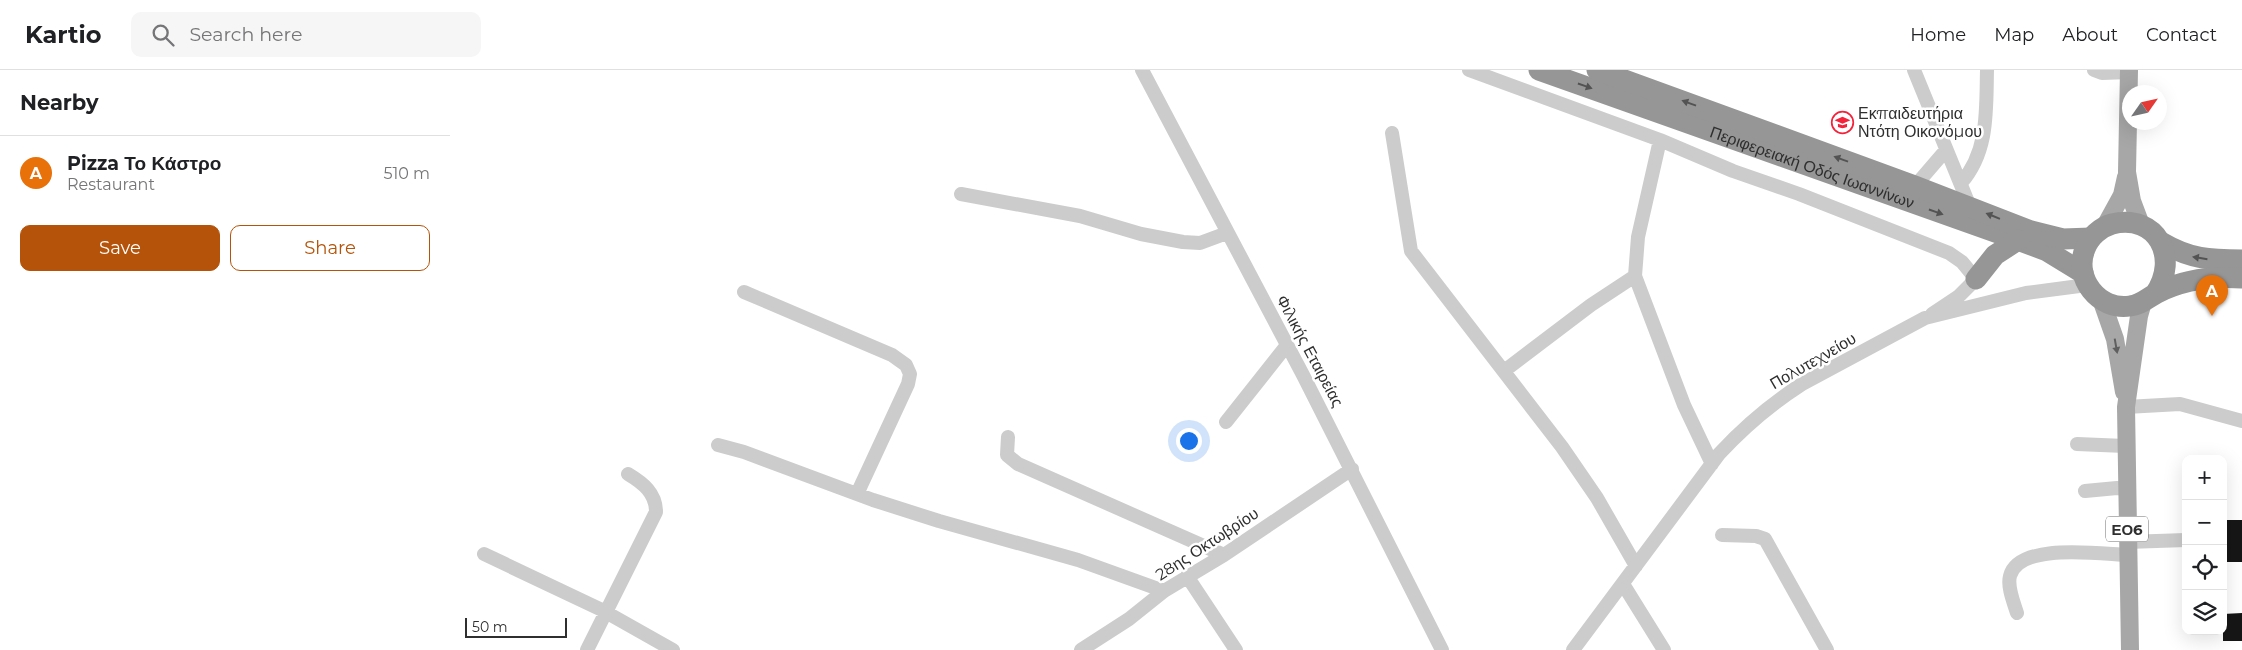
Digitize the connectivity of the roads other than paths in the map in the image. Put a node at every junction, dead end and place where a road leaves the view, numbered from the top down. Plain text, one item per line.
1 (1142, 70) edge
2 (1469, 70) edge
3 (1539, 70) edge
4 (1597, 70) edge
5 (1914, 70) edge
6 (1987, 70) edge
7 (2094, 70) edge
8 (2129, 71) edge
9 (1392, 133) dead end
10 (1660, 140) junction
11 (1946, 150) junction
12 (2127, 172) junction
13 (1962, 183) junction
14 (1915, 186) junction
15 (961, 194) dead end
16 (1970, 206) junction
17 (2141, 225) junction
18 (2098, 232) junction
19 (1228, 233) junction
20 (2018, 240) junction
21 (2161, 242) junction
22 (2242, 260) edge
23 (1634, 276) junction
24 (2242, 278) edge
25 (1976, 279) junction
26 (2090, 286) junction
27 (744, 292) dead end
28 (2149, 298) junction
29 (1925, 318) junction
30 (1287, 345) junction
31 (1504, 370) junction
32 (2126, 407) junction
33 (2242, 421) edge
34 (1226, 422) dead end
35 (1008, 437) dead end
36 (2077, 444) dead end
37 (718, 445) dead end
38 (2125, 446) junction
39 (1712, 464) junction
40 (1352, 470) junction
41 (628, 474) dead end
42 (2127, 489) junction
43 (2085, 491) dead end
44 (857, 494) junction
45 (1722, 535) dead end
46 (2182, 541) edge
47 (2127, 548) junction
48 (484, 554) dead end
49 (1224, 555) junction
50 (1636, 566) junction
51 (1187, 576) junction
52 (1623, 584) junction
53 (1164, 591) junction
54 (606, 612) junction
55 (2017, 613) dead end
56 (1438, 649) edge
57 (587, 650) edge
58 (673, 650) edge
59 (1081, 650) edge
60 (1236, 650) edge
61 (1573, 650) edge
62 (1664, 650) edge
63 (1827, 650) edge
64 (2130, 650) edge

1 - 19 street, Φιλικής Εταιρείας
2 - 10 street
3 -> 20 highway, Περιφερειακή Οδός Ιωαννίνων
14 -> 4 highway, Περιφερειακή Οδός Ιωαννίνων
5 - 11 street
6 - 13 street
7 - 8 street
8 - 12 main road, ΕΟ6
9 - 31 street
10 - 23 street
10 - 25 street
11 - 13 street
11 - 14 street
12 - 17 main road, ΕΟ6
12 - 18 main road, ΕΟ6
13 - 16 street
14 - 16 highway, Περιφερειακή Οδός Ιωαννίνων
15 - 19 street
18 -> 16 highway, Περιφερειακή Οδός Ιωαννίνων
17 - 18 highway, Περιφερειακή Οδός Ιωαννίνων
17 - 21 highway, ΕΟ6
18 - 26 highway, ΕΟ6
19 - 30 street, Φιλικής Εταιρείας
20 - 25 highway
20 - 26 highway, Περιφερειακή Οδός Ιωαννίνων
22 -> 21 highway
21 - 28 highway, ΕΟ6
23 - 31 street
23 - 39 street
24 - 28 highway, Περιφερειακή Οδός Ιωαννίνων
25 - 29 street
26 - 28 highway, Περιφερειακή Οδός Ιωαννίνων
26 - 29 street, Πολυτεχνείου
26 -> 32 main road, ΕΟ6
27 - 44 street
28 - 32 main road, ΕΟ6
29 - 39 street, Πολυτεχνείου
30 - 34 street
30 - 40 street, Φιλικής Εταιρείας
31 - 50 street
32 - 33 street
32 - 38 main road, ΕΟ6
35 - 49 street
36 - 38 street
37 - 44 street
38 - 42 main road, ΕΟ6
39 - 50 street, Πολυτεχνείου
40 - 49 street, 28ης Οκτωβρίου
40 - 56 street, Φιλικής Εταιρείας
41 - 54 street
42 - 43 street
42 - 47 main road, ΕΟ6
44 - 53 street
45 - 63 street
46 - 47 street
47 - 55 street
47 - 64 main road, ΕΟ6
48 - 54 street
49 - 51 street, 28ης Οκτωβρίου
50 - 52 street, Πολυτεχνείου
51 - 53 street, 28ης Οκτωβρίου
51 - 60 street
52 - 61 street, Πολυτεχνείου
52 - 62 street
53 - 59 street, 28ης Οκτωβρίου
54 - 57 street
54 - 58 street

